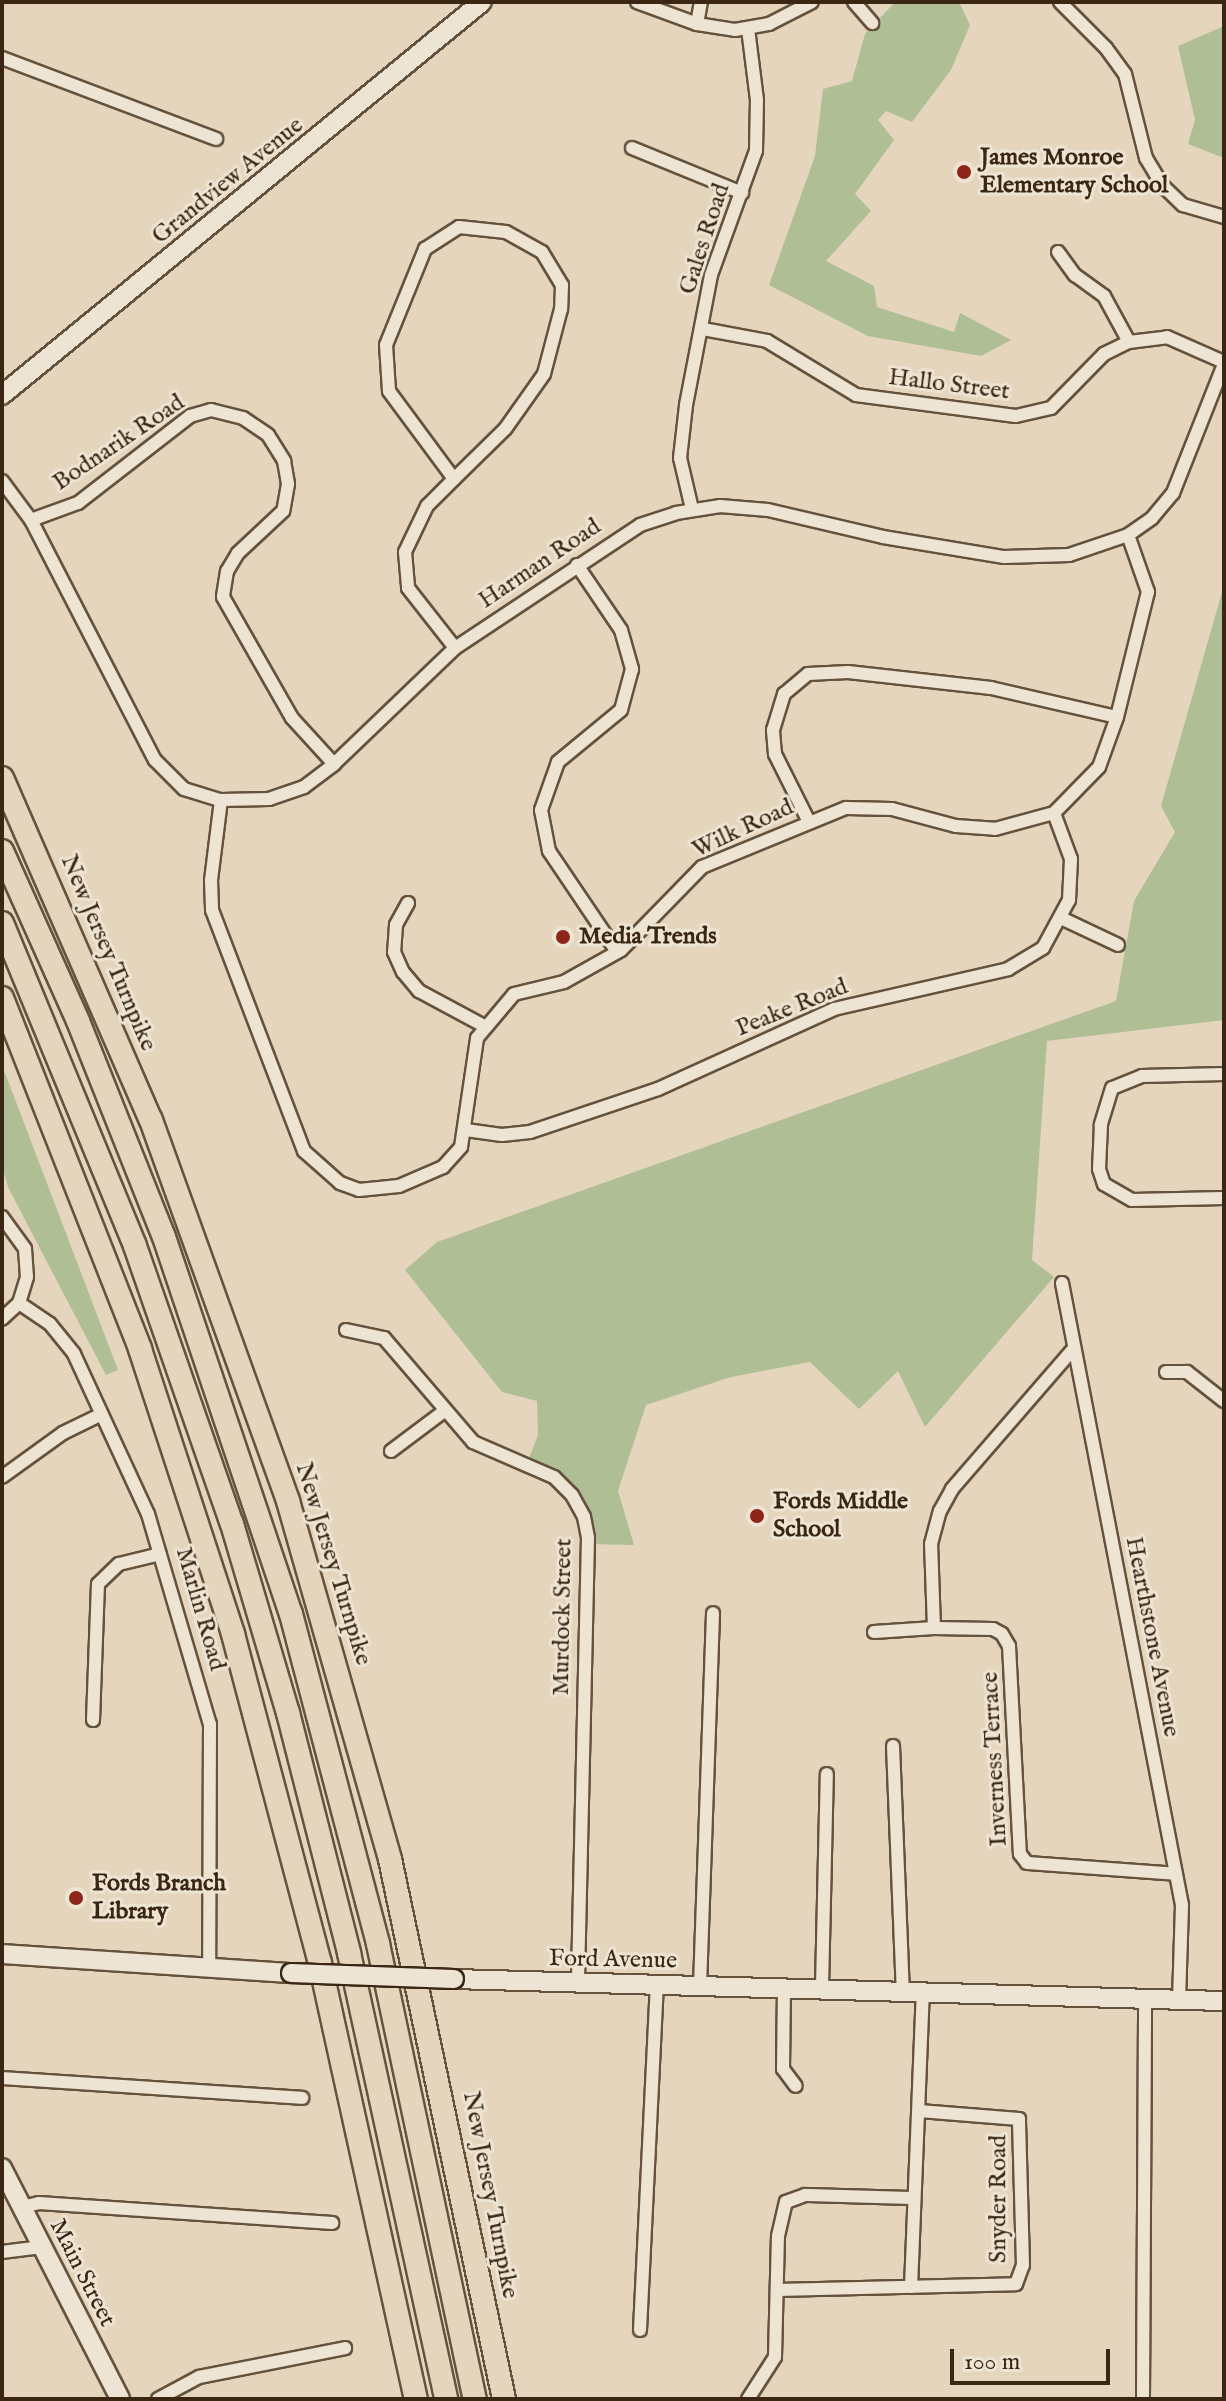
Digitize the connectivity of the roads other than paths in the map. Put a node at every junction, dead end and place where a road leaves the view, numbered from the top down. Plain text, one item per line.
1 (482, 2) edge
2 (637, 2) edge
3 (701, 2) edge
4 (812, 2) edge
5 (854, 2) edge
6 (1060, 2) edge
7 (872, 23) dead end
8 (697, 24) junction
9 (748, 29) junction
10 (2, 58) edge
11 (216, 139) dead end
12 (632, 148) dead end
13 (742, 193) junction
14 (1224, 217) edge
15 (1058, 252) dead end
16 (703, 329) junction
17 (1129, 342) junction
18 (1224, 363) edge
19 (2, 395) edge
20 (454, 479) junction
21 (2, 481) edge
22 (692, 509) junction
23 (31, 520) junction
24 (1128, 535) junction
25 (577, 565) junction
26 (455, 648) junction
27 (1117, 717) junction
28 (334, 764) junction
29 (2, 778) edge
30 (221, 800) junction
31 (1054, 813) junction
32 (809, 822) junction
33 (2, 851) edge
34 (408, 903) dead end
35 (1061, 918) junction
36 (2, 923) edge
37 (1118, 945) dead end
38 (617, 952) junction
39 (2, 998) edge
40 (484, 1026) junction
41 (1224, 1074) edge
42 (466, 1130) junction
43 (1224, 1198) edge
44 (2, 1217) edge
45 (1062, 1283) dead end
46 (19, 1303) junction
47 (2, 1319) edge
48 (346, 1330) dead end
49 (1074, 1348) junction
50 (1166, 1372) dead end
51 (1224, 1401) edge
52 (443, 1412) junction
53 (102, 1414) junction
54 (391, 1451) dead end
55 (2, 1477) edge
56 (160, 1554) junction
57 (713, 1613) dead end
58 (934, 1628) junction
59 (874, 1632) dead end
60 (93, 1720) dead end
61 (893, 1746) dead end
62 (827, 1774) dead end
63 (1176, 1874) junction
64 (2, 1954) edge
65 (209, 1968) junction
66 (578, 1985) junction
67 (657, 1985) junction
68 (700, 1986) junction
69 (784, 1987) junction
70 (822, 1987) junction
71 (903, 1990) junction
72 (923, 1990) junction
73 (1145, 1999) junction
74 (1179, 2000) junction
75 (1224, 2001) edge
76 (2, 2078) edge
77 (796, 2086) dead end
78 (302, 2098) dead end
79 (919, 2111) junction
80 (2, 2168) edge
81 (913, 2198) junction
82 (22, 2207) junction
83 (332, 2223) dead end
84 (42, 2247) junction
85 (2, 2252) edge
86 (911, 2287) junction
87 (777, 2290) junction
88 (640, 2330) dead end
89 (345, 2348) dead end
90 (120, 2399) edge
91 (158, 2399) edge
92 (416, 2399) edge
93 (446, 2399) edge
94 (475, 2399) edge
95 (504, 2399) edge
96 (748, 2399) edge
97 (1143, 2399) edge

1 - 19 street, Grandview Avenue
2 - 8 street
3 - 8 street
4 - 9 street
5 - 7 street
6 - 14 street
8 - 9 street
9 - 13 street, Gales Road
10 - 11 street
12 - 13 street
13 - 16 street, Gales Road
15 - 17 street
16 - 17 street, Hallo Street
16 - 22 street, Gales Road
17 - 18 street, Hallo Street
18 - 24 street, Harman Road
20 - 20 street
20 - 26 street
21 - 23 street, Harman Road
22 - 24 street, Harman Road
22 - 25 street, Harman Road
23 - 28 street, Bodnarik Road
23 - 30 street, Harman Road
24 - 27 street
25 - 26 street, Harman Road
25 - 38 street
26 - 28 street, Harman Road
27 - 31 street
27 - 32 street
28 - 30 street, Harman Road
29 - 95 highway, New Jersey Turnpike
30 - 42 street, Wilk Road
31 - 32 street, Wilk Road
31 - 35 street, Peake Road
32 - 38 street, Wilk Road
33 - 94 highway
34 - 40 street
35 - 37 street
35 - 42 street, Peake Road
36 - 93 highway
38 - 40 street, Wilk Road
39 - 92 highway
40 - 42 street, Wilk Road
41 - 43 street
44 - 46 street
45 - 49 street, Hearthstone Avenue
46 - 47 street
46 - 53 street, Marlin Road
48 - 52 street, Murdock Street
49 - 58 street
49 - 63 street, Hearthstone Avenue
50 - 51 street
52 - 54 street
52 - 66 street, Murdock Street
53 - 55 street
53 - 56 street, Marlin Road
56 - 60 street
56 - 65 street, Marlin Road
57 - 68 street
58 - 59 street, Inverness Terrace
58 - 63 street, Inverness Terrace
61 - 71 street
62 - 70 street
63 - 74 street, Hearthstone Avenue
64 - 65 street, Ford Avenue
65 - 66 street, Ford Avenue, bridge
66 - 67 street, Ford Avenue
67 - 68 street, Ford Avenue
67 - 88 street
68 - 69 street, Ford Avenue
69 - 70 street, Ford Avenue
69 - 77 street
70 - 71 street, Ford Avenue
71 - 72 street, Ford Avenue
72 - 73 street, Ford Avenue
72 - 79 street
73 - 74 street, Ford Avenue
73 - 97 street
74 - 75 street, Ford Avenue
76 - 78 street
79 - 81 street
79 - 86 street, Snyder Road
80 - 82 street, Main Street
81 - 86 street
81 - 87 street
82 - 83 street
82 - 84 street, Main Street
84 - 85 street
84 - 90 street, Main Street
86 - 87 street, Snyder Road
87 - 96 street
89 - 91 street

